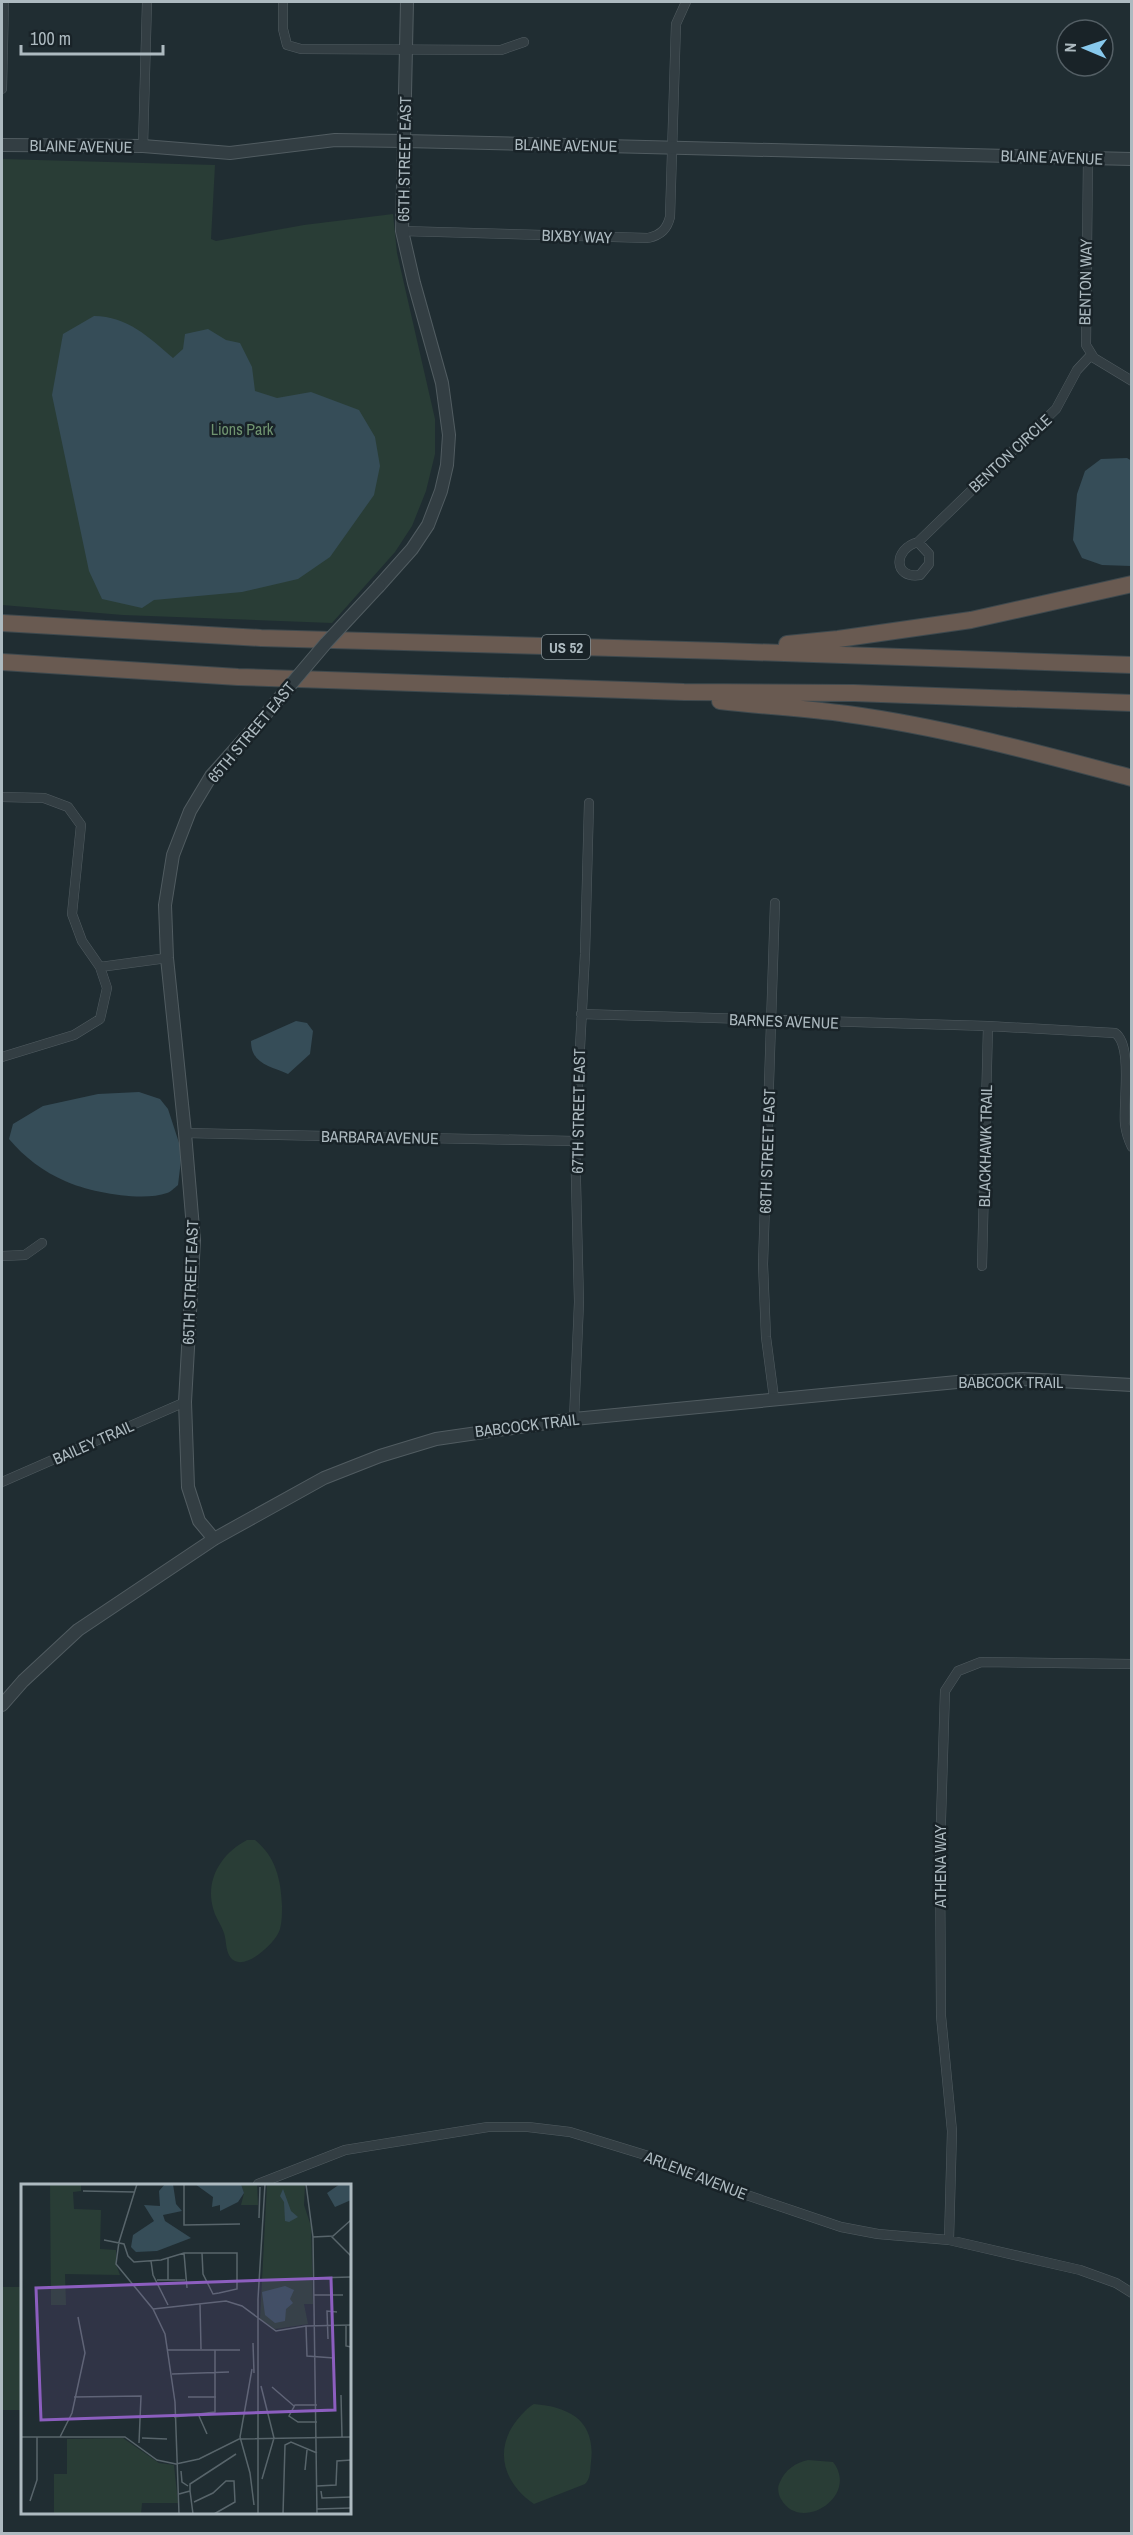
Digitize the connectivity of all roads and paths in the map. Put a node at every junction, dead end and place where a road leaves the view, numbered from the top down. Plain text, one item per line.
1 (4, 2) edge
2 (147, 2) edge
3 (283, 2) edge
4 (407, 2) edge
5 (686, 2) edge
6 (524, 42) dead end
7 (406, 51) junction
8 (2, 89) edge
9 (405, 141) junction
10 (2, 145) edge
11 (142, 146) junction
12 (673, 147) junction
13 (1088, 158) junction
14 (1131, 159) edge
15 (402, 231) junction
16 (1091, 355) junction
17 (1131, 381) edge
18 (918, 542) dead end
19 (1131, 584) edge
20 (2, 623) edge
21 (722, 651) junction
22 (2, 662) edge
23 (1131, 665) edge
24 (684, 692) junction
25 (1131, 703) edge
26 (1131, 778) edge
27 (2, 797) edge
28 (589, 803) dead end
29 (774, 903) dead end
30 (167, 958) junction
31 (100, 967) junction
32 (581, 1014) junction
33 (771, 1020) junction
34 (988, 1026) junction
35 (2, 1057) edge
36 (185, 1133) junction
37 (575, 1141) junction
38 (1131, 1147) edge
39 (42, 1243) dead end
40 (2, 1256) edge
41 (982, 1266) dead end
42 (1131, 1385) edge
43 (774, 1398) junction
44 (185, 1402) junction
45 (574, 1419) junction
46 (2, 1482) edge
47 (214, 1539) junction
48 (1131, 1664) edge
49 (2, 1705) edge
50 (258, 2184) dead end
51 (949, 2240) junction
52 (1131, 2293) edge

1 - 8 street
2 - 11 street
3 - 7 street
4 - 7 street, 65TH STREET EAST
5 - 12 street
6 - 7 street
7 - 9 street, 65TH STREET EAST
9 - 11 street, BLAINE AVENUE
9 - 12 street, BLAINE AVENUE
9 - 15 street, 65TH STREET EAST
10 - 11 street, BLAINE AVENUE
12 - 13 street, BLAINE AVENUE
12 - 15 street, BIXBY WAY
13 - 14 street, BLAINE AVENUE
13 - 16 street, BENTON WAY
15 - 30 street, 65TH STREET EAST, bridge
16 - 17 street
16 - 18 street, BENTON CIRCLE
19 - 21 highway
20 - 21 highway, US 52
21 - 23 highway, US 52
22 - 24 highway
24 - 25 highway
24 - 26 highway
27 - 31 street
28 - 32 street, 67TH STREET EAST
29 - 33 street, 68TH STREET EAST
30 - 31 street
30 - 36 street, 65TH STREET EAST
31 - 35 street
32 - 33 street, BARNES AVENUE
32 - 37 street, 67TH STREET EAST
33 - 34 street, BARNES AVENUE
33 - 43 street, 68TH STREET EAST
34 - 38 street, BARNES AVENUE
34 - 41 street, BLACKHAWK TRAIL
36 - 37 street, BARBARA AVENUE
36 - 44 street, 65TH STREET EAST
37 - 45 street, 67TH STREET EAST
39 - 40 street
42 - 43 street, BABCOCK TRAIL
43 - 45 street, BABCOCK TRAIL
44 - 46 street, BAILEY TRAIL
44 - 47 street, 65TH STREET EAST
45 - 47 street, BABCOCK TRAIL
47 - 49 street, BABCOCK TRAIL
48 - 51 street, ATHENA WAY
50 - 51 street, ARLENE AVENUE
51 - 52 street, ARLENE AVENUE

